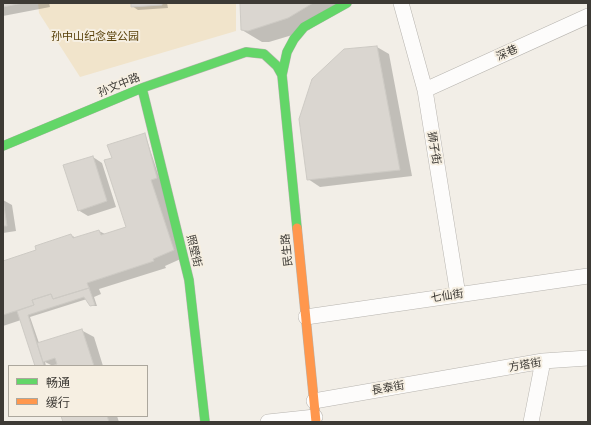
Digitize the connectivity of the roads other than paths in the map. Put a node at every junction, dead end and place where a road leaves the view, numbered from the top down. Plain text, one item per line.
1 (347, 3) edge
2 (401, 3) edge
3 (588, 16) edge
4 (282, 75) junction
5 (142, 88) junction
6 (425, 90) junction
7 (3, 146) edge
8 (588, 276) edge
9 (458, 295) junction
10 (306, 317) junction
11 (588, 358) edge
12 (543, 361) junction
13 (462, 375) joint
14 (314, 401) junction
15 (316, 419) edge
16 (205, 422) edge
17 (268, 422) edge
18 (531, 422) edge

1 - 4 street
2 - 6 street, 狮子街
3 - 6 street, 深巷
4 - 5 street, 孙文中路
4 - 10 street, 民生路
5 - 7 street, 孙文中路
5 - 16 street, 照壁街
6 - 9 street, 狮子街
8 - 9 street, 七仙街
9 - 10 street, 七仙街
10 - 14 street, 民生路
11 - 12 street, 方塔街
12 - 13 street, 方塔街
12 - 18 street
13 - 14 street, 長泰街
14 - 15 street, 民生路
15 - 17 street

